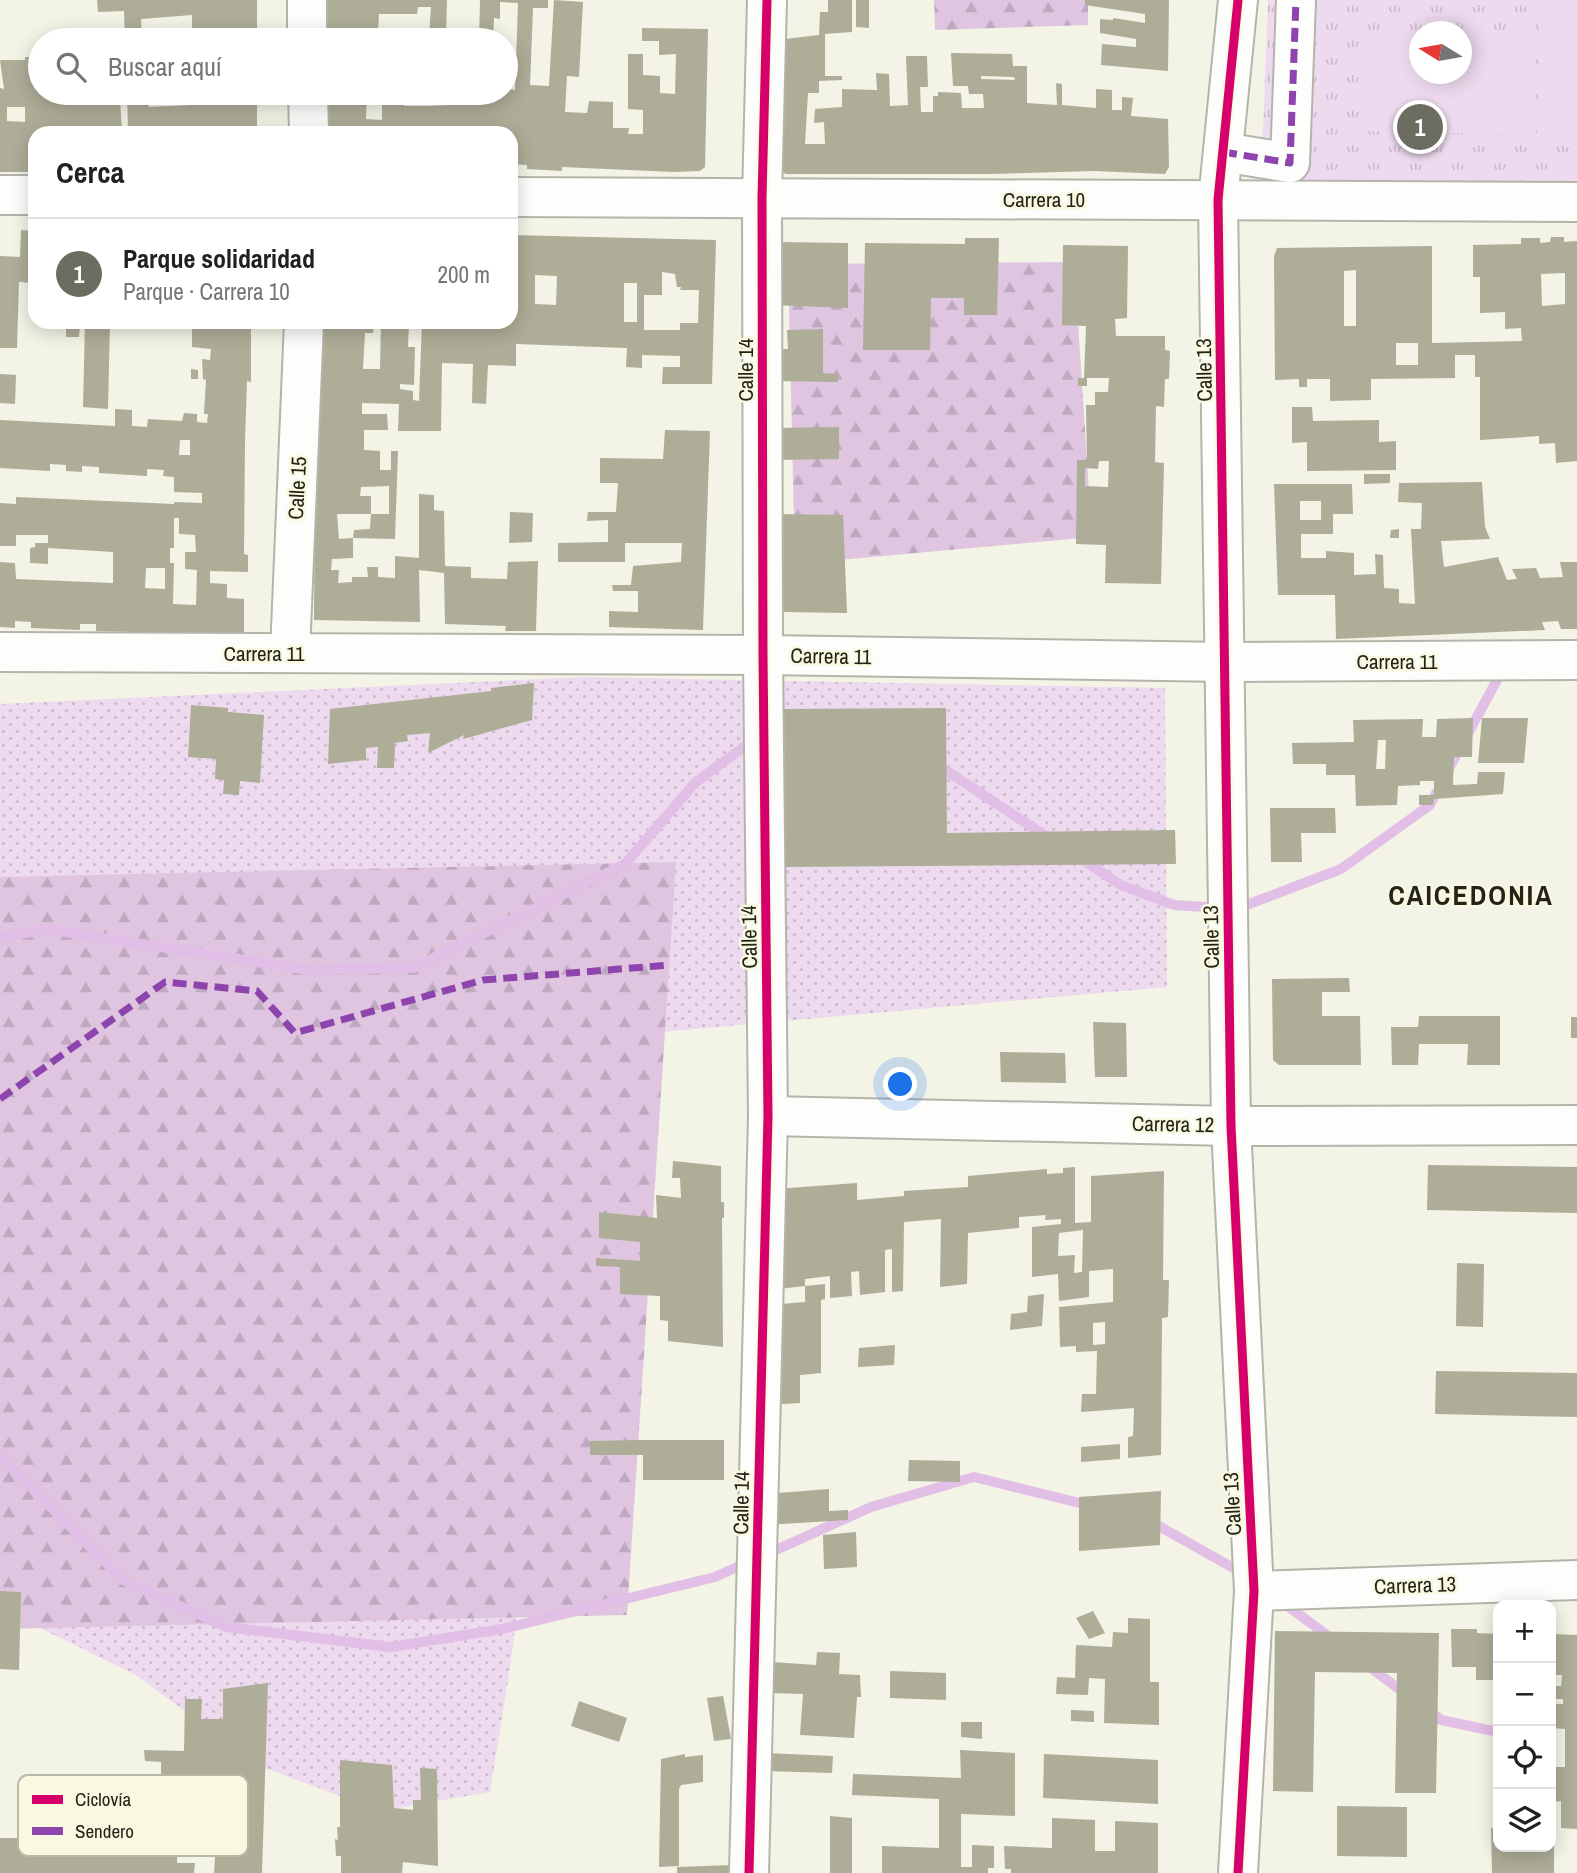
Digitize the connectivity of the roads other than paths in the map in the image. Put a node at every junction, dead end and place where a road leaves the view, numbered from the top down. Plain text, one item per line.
1 (307, 0) edge
2 (767, 0) edge
3 (1238, 0) edge
4 (1296, 0) edge
5 (307, 28) edge
6 (308, 105) edge
7 (309, 126) edge
8 (1223, 152) junction
9 (0, 195) edge
10 (28, 195) edge
11 (518, 197) edge
12 (762, 198) junction
13 (1218, 200) junction
14 (1577, 202) edge
15 (304, 329) edge
16 (0, 652) edge
17 (290, 653) junction
18 (763, 655) junction
19 (1577, 660) edge
20 (1226, 662) junction
21 (768, 1116) junction
22 (1577, 1125) edge
23 (1231, 1126) junction
24 (1577, 1580) edge
25 (1254, 1591) junction
26 (749, 1873) edge
27 (1238, 1873) edge

1 - 5 street
2 - 12 street, Calle 14
3 - 8 street, Calle 13
4 - 8 street
6 - 7 street
8 - 13 street, Calle 13
9 - 10 street
11 - 12 street, Carrera 10
12 - 13 street, Carrera 10
12 - 18 street, Calle 14
13 - 14 street, Carrera 10
13 - 20 street, Calle 13
15 - 17 street, Calle 15
16 - 17 street, Carrera 11
17 - 18 street, Carrera 11
18 - 20 street, Carrera 11
18 - 21 street, Calle 14
19 - 20 street, Carrera 11
20 - 23 street, Calle 13
21 - 23 street, Carrera 12
21 - 26 street, Calle 14
22 - 23 street, Carrera 12
23 - 25 street, Calle 13
24 - 25 street, Carrera 13
25 - 27 street, Calle 13

